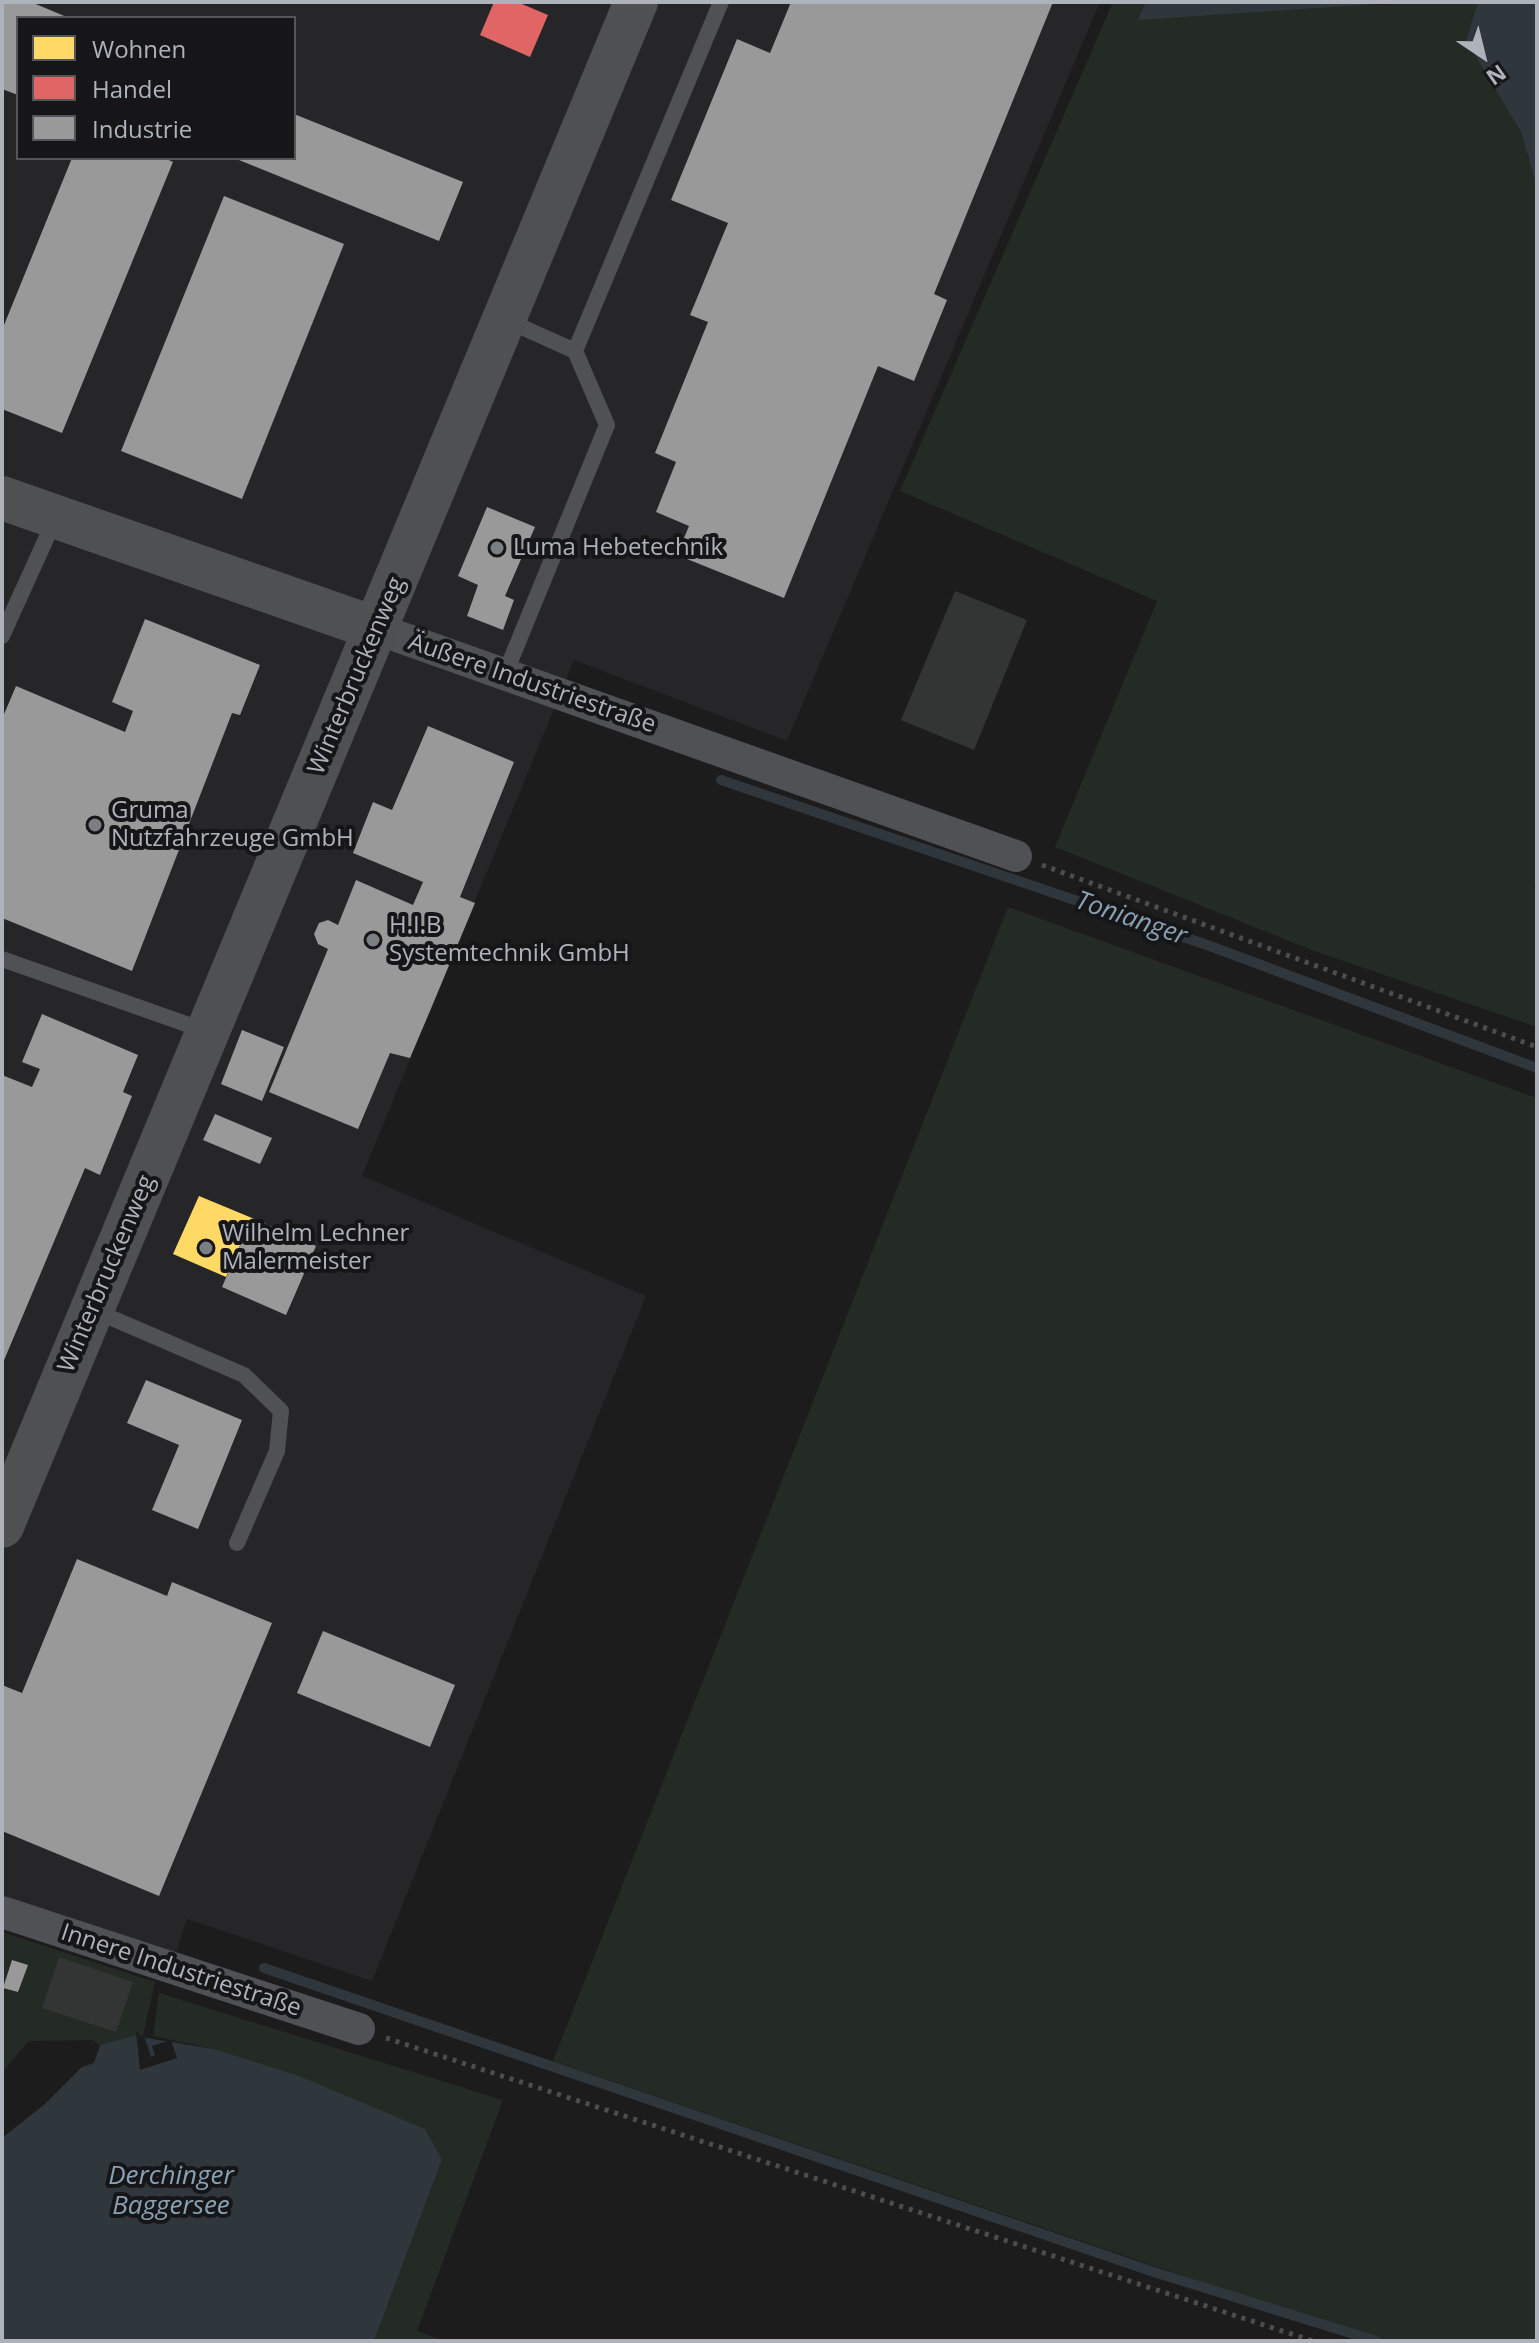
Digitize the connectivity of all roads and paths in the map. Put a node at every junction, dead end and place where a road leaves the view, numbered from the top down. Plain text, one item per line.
1 (636, 2) edge
2 (721, 2) edge
3 (505, 320) junction
4 (575, 351) junction
5 (2, 498) edge
6 (56, 517) junction
7 (377, 629) junction
8 (2, 636) edge
9 (505, 674) junction
10 (1016, 856) joint
11 (2, 959) edge
12 (207, 1032) junction
13 (1537, 1047) edge
14 (92, 1309) junction
15 (2, 1526) edge
16 (237, 1543) dead end
17 (2, 1912) edge
18 (359, 2029) joint
19 (1313, 2341) edge

1 - 3 street, Winterbruckenweg
2 - 4 lane
3 - 4 lane
3 - 7 street, Winterbruckenweg
4 - 9 lane
5 - 6 street, Äußere Industriestraße
6 - 7 street, Äußere Industriestraße
6 - 8 lane
7 - 9 street, Äußere Industriestraße
7 - 12 street, Winterbruckenweg
9 - 10 street, Äußere Industriestraße
10 - 13 path
11 - 12 lane
12 - 14 street, Winterbruckenweg
14 - 15 street, Winterbruckenweg
14 - 16 lane
17 - 18 street, Innere Industriestraße
18 - 19 path

